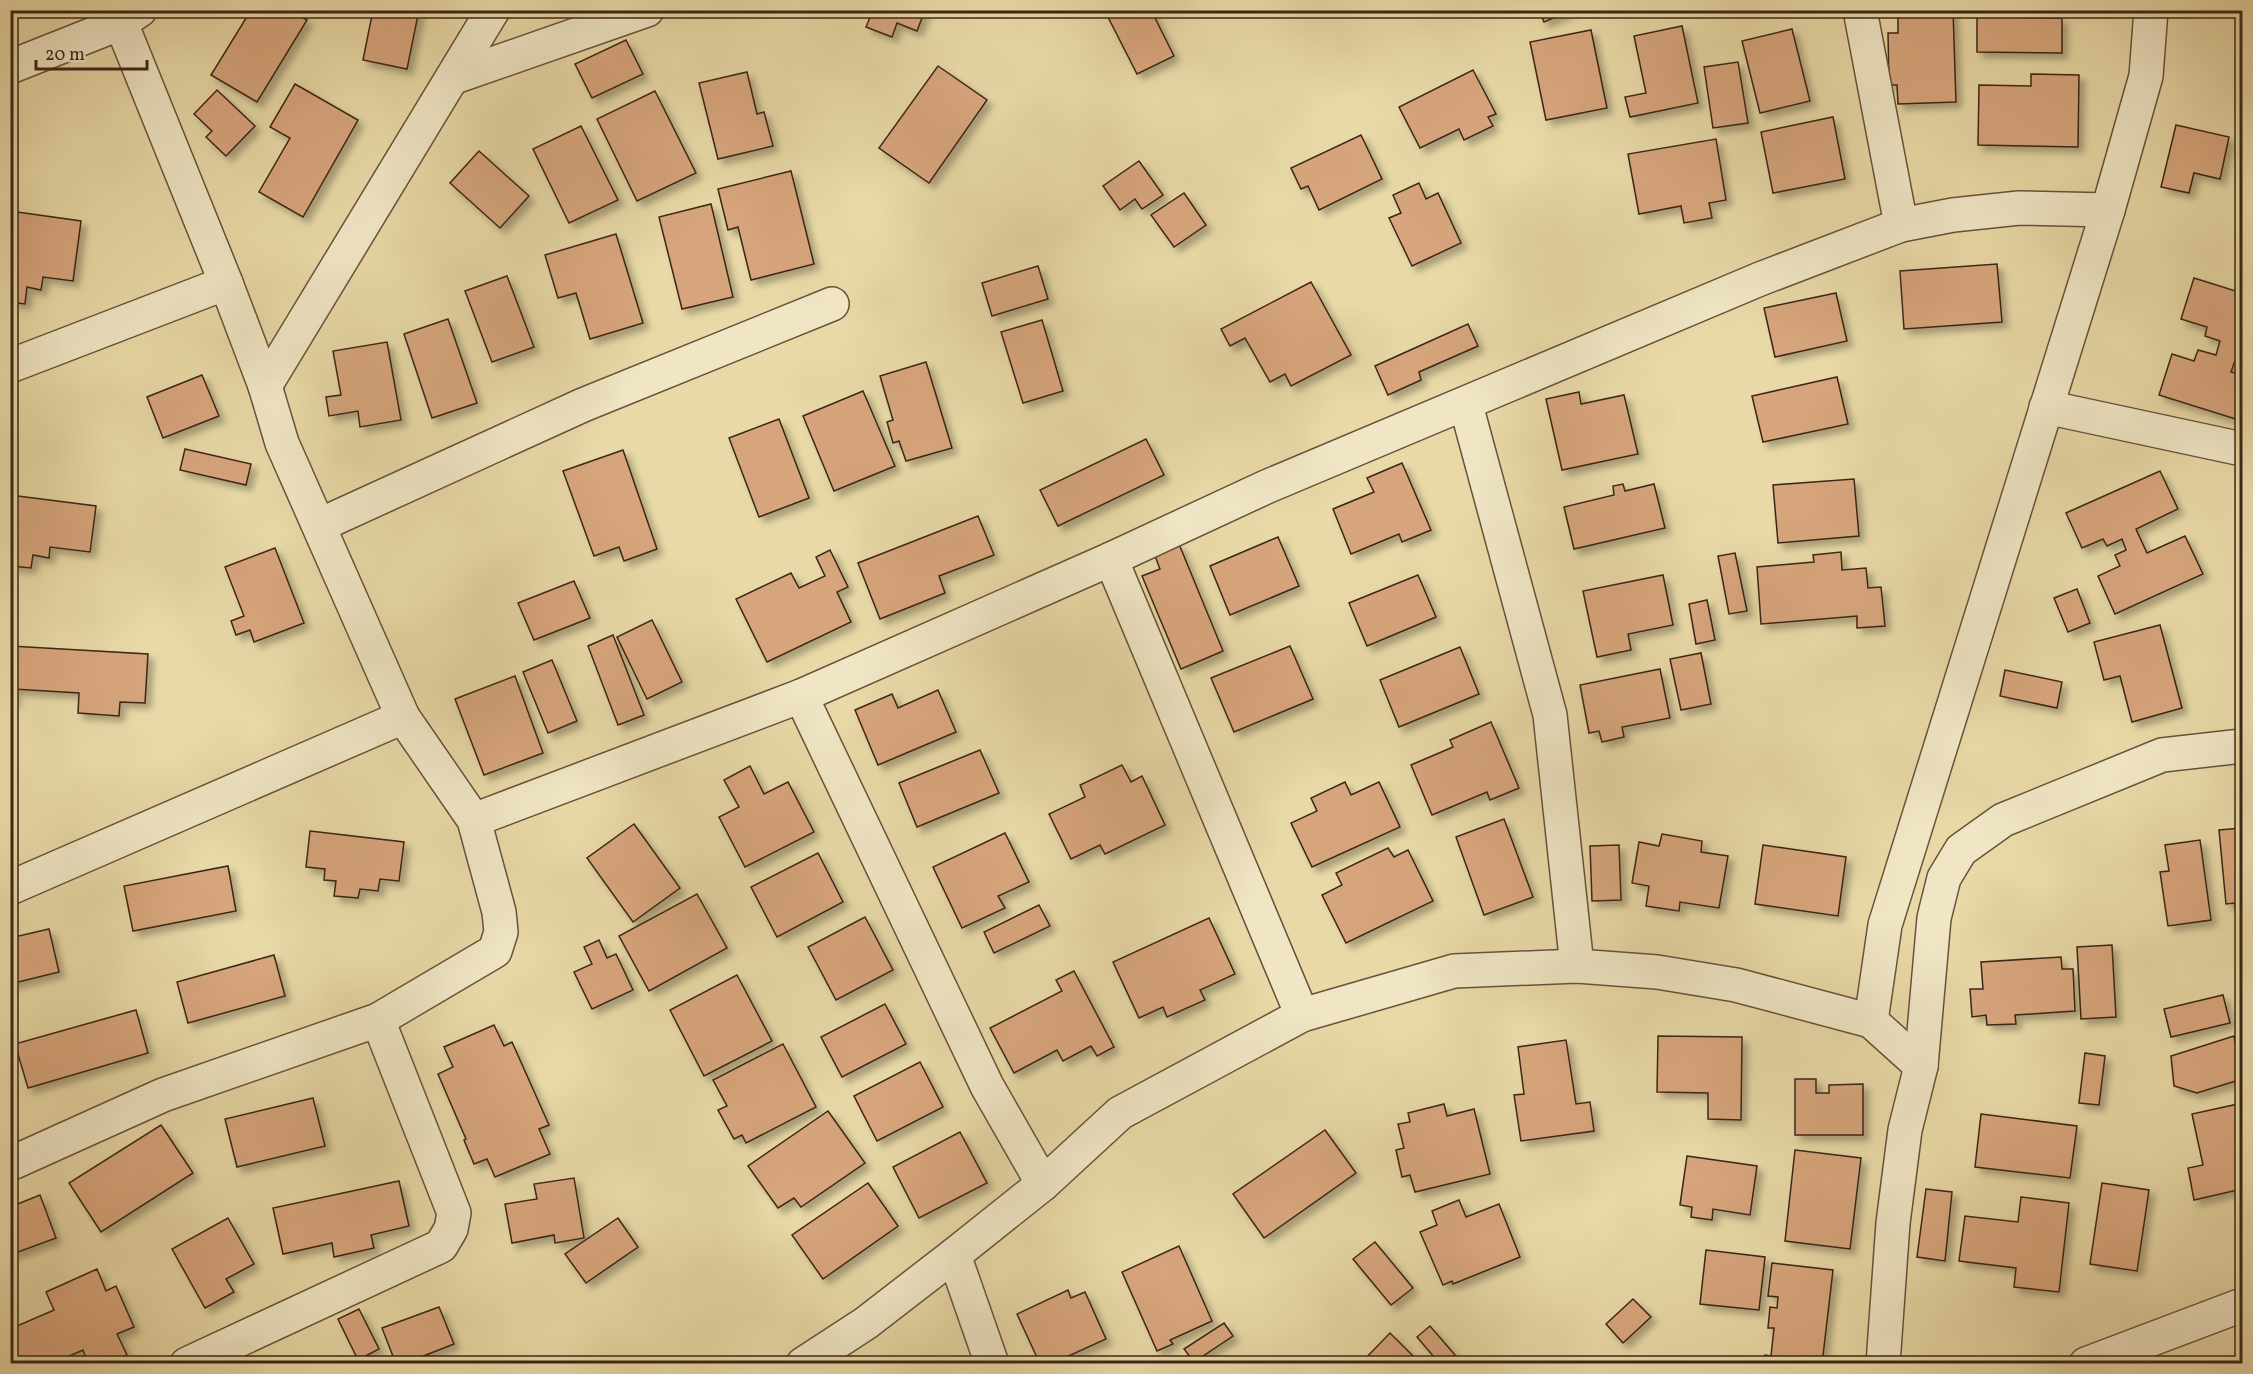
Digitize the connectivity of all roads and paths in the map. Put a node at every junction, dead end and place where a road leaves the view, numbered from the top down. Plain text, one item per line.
1 (493, 10) edge
2 (647, 10) edge
3 (1860, 10) edge
4 (2151, 10) edge
5 (131, 17) edge
6 (10, 67) edge
7 (452, 78) junction
8 (2108, 210) junction
9 (1901, 225) junction
10 (226, 283) junction
11 (832, 304) dead end
12 (10, 366) edge
13 (265, 386) junction
14 (1466, 405) junction
15 (2046, 407) junction
16 (2242, 449) edge
17 (321, 525) junction
18 (1111, 559) junction
19 (801, 696) junction
20 (403, 717) junction
21 (2242, 746) edge
22 (474, 820) junction
23 (10, 888) edge
24 (1577, 966) junction
25 (1302, 1015) junction
26 (378, 1020) junction
27 (1871, 1022) junction
28 (1921, 1066) junction
29 (10, 1164) edge
30 (1043, 1184) junction
31 (954, 1255) junction
32 (2242, 1305) edge
33 (187, 1364) edge
34 (803, 1364) edge
35 (992, 1364) edge
36 (1883, 1364) edge
37 (2086, 1364) edge

1 - 7 street
2 - 7 street
3 - 9 street
4 - 8 street
5 - 6 street
5 - 10 street
7 - 13 street
8 - 9 street
8 - 15 street
9 - 14 street
10 - 12 street
10 - 13 street
11 - 17 street
13 - 17 street
14 - 18 street
14 - 24 street
15 - 16 street
15 - 27 street
17 - 20 street
18 - 19 street
18 - 25 street
19 - 22 street
19 - 30 street
20 - 22 street
20 - 23 street
21 - 28 street
22 - 26 street
24 - 25 street
24 - 27 street
25 - 30 street
26 - 29 street
26 - 33 street
27 - 28 street
28 - 36 street
30 - 31 street
31 - 34 street
31 - 35 street
32 - 37 street

